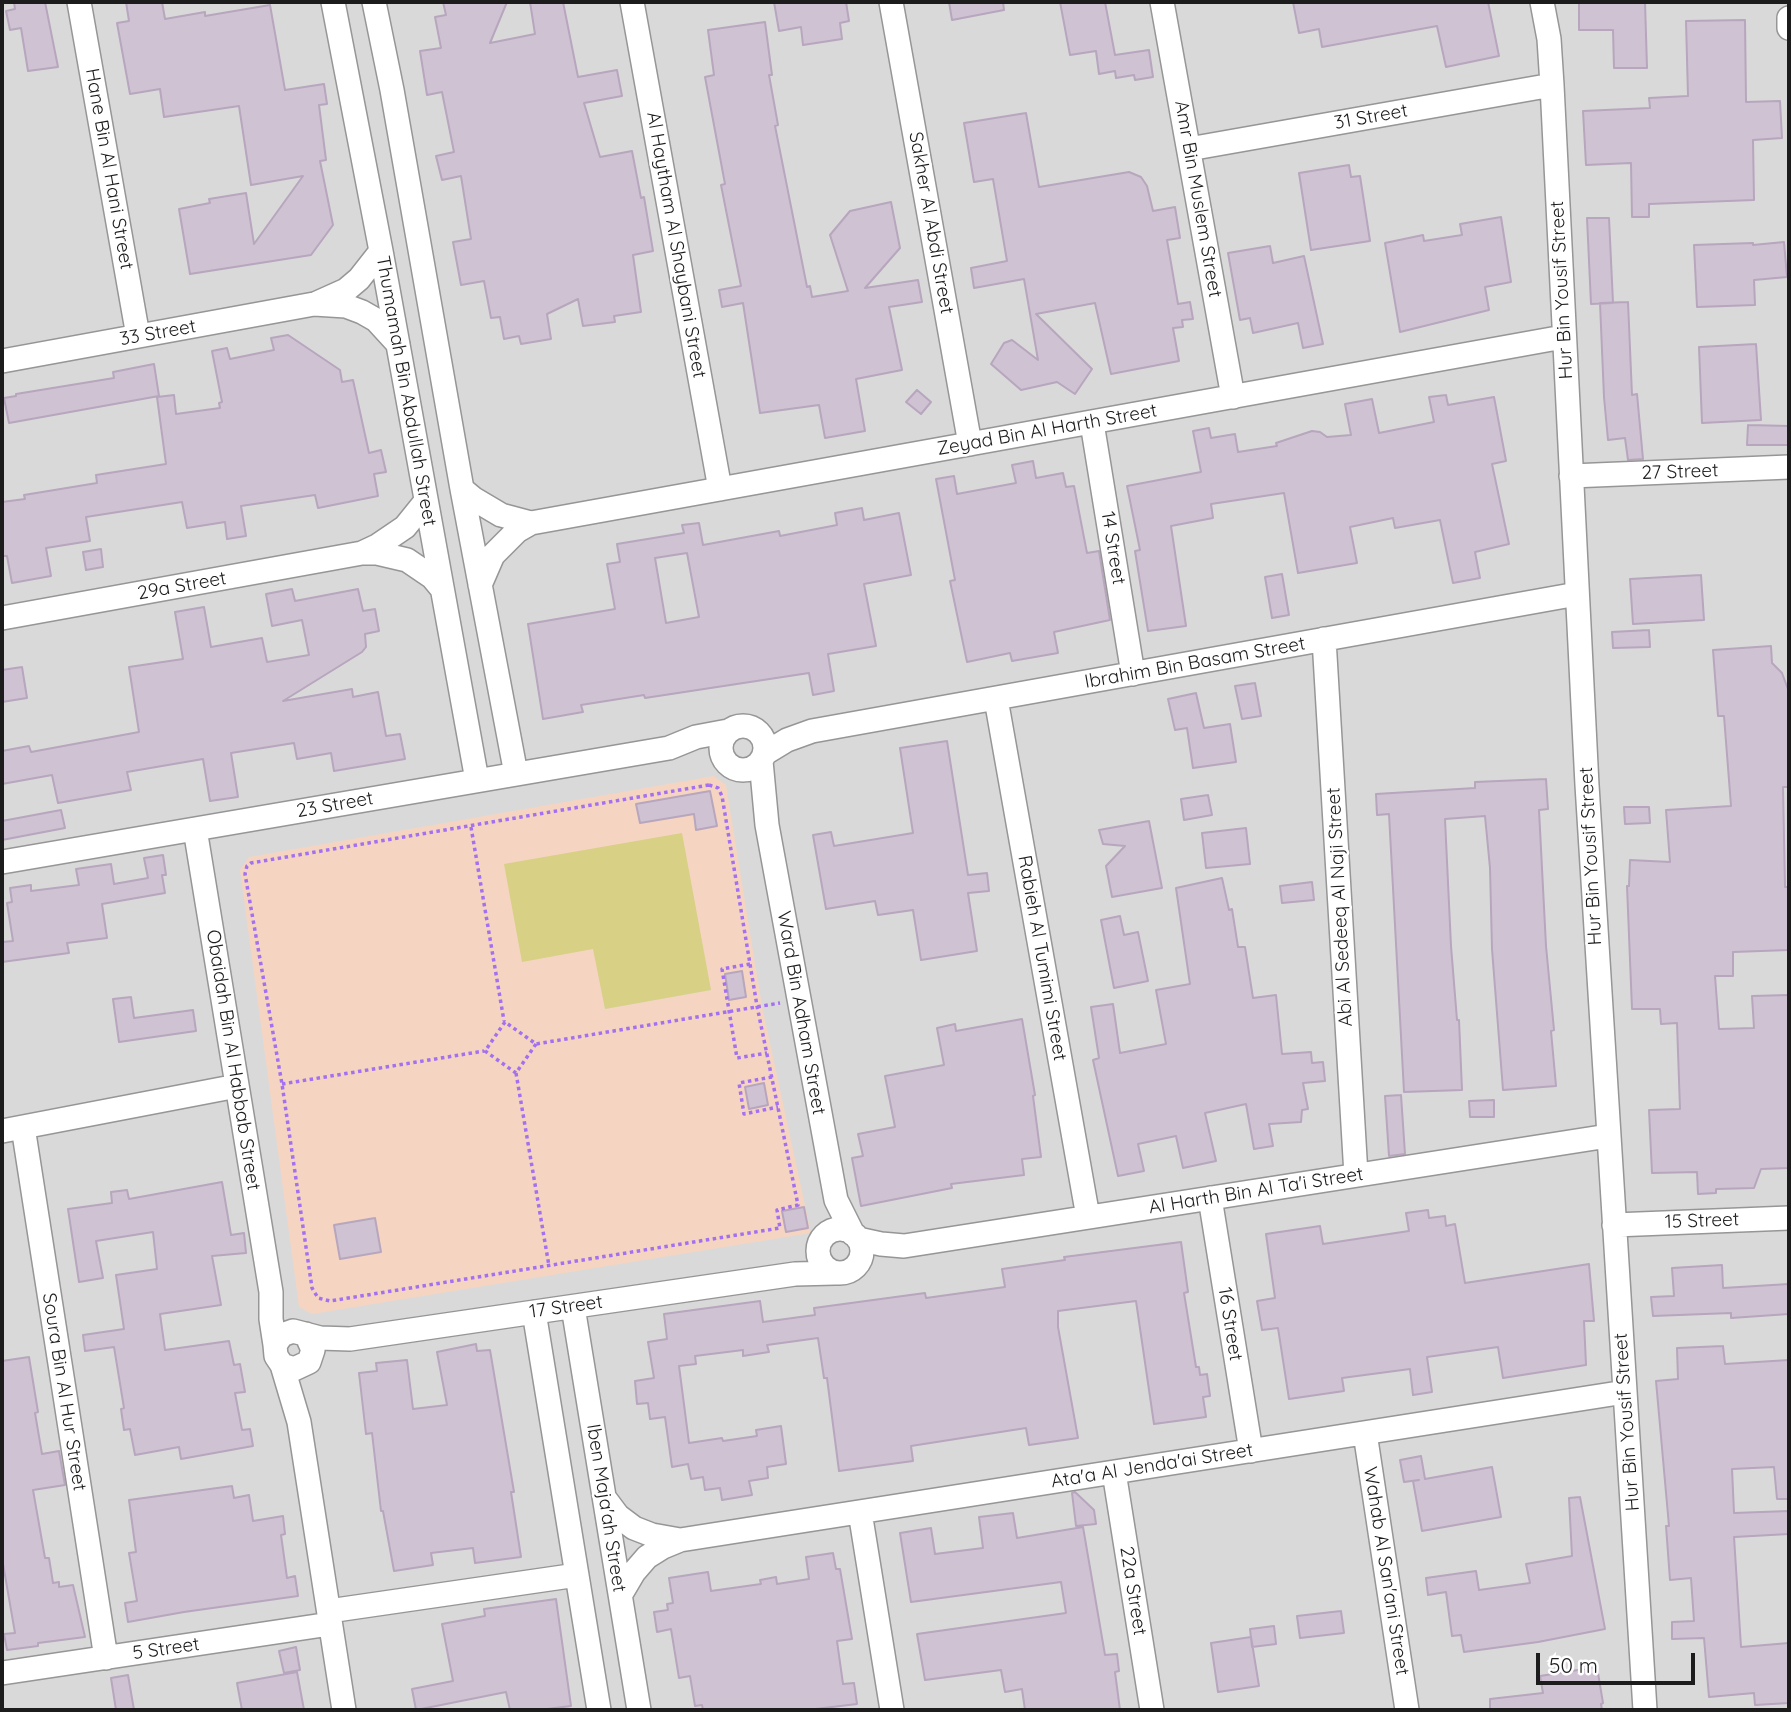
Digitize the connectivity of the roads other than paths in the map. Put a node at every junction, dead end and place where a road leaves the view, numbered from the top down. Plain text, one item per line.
1 (79, 2) edge
2 (333, 2) edge
3 (373, 2) edge
4 (632, 2) edge
5 (891, 2) edge
6 (1162, 2) edge
7 (1542, 2) edge
8 (1789, 18) edge
9 (1789, 28) edge
10 (1552, 85) junction
11 (1189, 149) junction
12 (381, 251) junction
13 (314, 304) junction
14 (138, 336) junction
15 (1563, 337) junction
16 (398, 344) junction
17 (2, 361) edge
18 (1233, 397) junction
19 (1092, 423) junction
20 (970, 444) junction
21 (1789, 467) edge
22 (1571, 476) junction
23 (462, 489) junction
24 (720, 489) junction
25 (426, 501) junction
26 (531, 523) junction
27 (362, 553) junction
28 (480, 585) junction
29 (442, 589) junction
30 (1577, 594) junction
31 (2, 618) edge
32 (1324, 639) junction
33 (1133, 674) junction
34 (996, 699) junction
35 (757, 730) junction
36 (728, 731) junction
37 (812, 731) junction
38 (669, 748) junction
39 (762, 758) junction
40 (732, 765) junction
41 (516, 774) junction
42 (477, 780) junction
43 (767, 825) junction
44 (195, 829) junction
45 (2, 862) edge
46 (237, 1086) junction
47 (12, 1129) edge
48 (1608, 1136) junction
49 (1356, 1175) junction
50 (1210, 1198) junction
51 (835, 1200) junction
52 (1088, 1217) junction
53 (1789, 1218) edge
54 (1614, 1225) junction
55 (856, 1237) junction
56 (823, 1240) junction
57 (904, 1245) junction
58 (857, 1265) junction
59 (835, 1273) junction
60 (782, 1276) junction
61 (271, 1292) junction
62 (573, 1307) junction
63 (534, 1312) junction
64 (302, 1333) junction
65 (351, 1339) junction
66 (279, 1355) junction
67 (308, 1363) junction
68 (1625, 1392) junction
69 (299, 1422) junction
70 (1365, 1433) junction
71 (1251, 1451) junction
72 (1114, 1472) junction
73 (605, 1500) junction
74 (860, 1512) junction
75 (680, 1540) junction
76 (577, 1575) junction
77 (621, 1594) junction
78 (330, 1618) junction
79 (106, 1658) junction
80 (2, 1673) edge
81 (344, 1710) edge
82 (599, 1710) edge
83 (639, 1710) edge
84 (892, 1710) edge
85 (1152, 1710) edge
86 (1408, 1710) edge
87 (1645, 1710) edge

1 - 14 street, Hane Bin Al Hani Street
2 - 12 street, Thumamah Bin Abdullah Street
3 - 23 street, Thumamah Bin Abdullah Street
4 - 24 street, Al Haytham Al Shaybani Street
5 - 20 street, Sakher Al Abdi Street
6 - 11 street, Amr Bin Muslem Street
7 - 10 street, Hur Bin Yousif Street
8 - 9 street
10 - 11 street, 31 Street
10 - 15 street, Hur Bin Yousif Street
11 - 18 street, Amr Bin Muslem Street
12 - 13 street, 33 Street
12 - 16 street, Thumamah Bin Abdullah Street
13 - 14 street, 33 Street
13 - 16 street, 33 Street
14 - 17 street, 33 Street
15 - 18 street, Zeyad Bin Al Harth Street
15 - 22 street, Hur Bin Yousif Street
16 - 25 street, Thumamah Bin Abdullah Street
18 - 19 street, Zeyad Bin Al Harth Street
19 - 20 street, Zeyad Bin Al Harth Street
19 - 33 street, 14 Street
20 - 24 street, Zeyad Bin Al Harth Street
21 - 22 street, 27 Street
22 - 30 street, Hur Bin Yousif Street
23 - 26 street, Zeyad Bin Al Harth Street
23 - 28 street, Thumamah Bin Abdullah Street
24 - 26 street, Zeyad Bin Al Harth Street
25 - 27 street, 29a Street
25 - 29 street, Thumamah Bin Abdullah Street
26 - 28 street, Zeyad Bin Al Harth Street
27 - 29 street, 29a Street
27 - 31 street, 29a Street
28 - 41 street, Thumamah Bin Abdullah Street
29 - 42 street, Thumamah Bin Abdullah Street
30 - 32 street, Ibrahim Bin Basam Street
30 - 48 street, Hur Bin Yousif Street
32 - 33 street, Ibrahim Bin Basam Street
32 - 49 street, Abi Al Sedeeq Al Naji Street
33 - 34 street, Ibrahim Bin Basam Street
34 - 37 street, Ibrahim Bin Basam Street
34 - 52 street, Rabieh Al Tumimi Street
35 - 36 street
35 - 37 street, Ibrahim Bin Basam Street
35 - 39 street
36 - 38 street, 23 Street
36 - 40 street
37 - 39 street, Ibrahim Bin Basam Street
38 - 40 street, 23 Street
38 - 41 street, 23 Street
39 - 40 street
39 - 43 street, Ward Bin Adham Street
40 - 43 street, Ward Bin Adham Street
41 - 42 street, 23 Street
42 - 44 street, 23 Street
43 - 51 street, Ward Bin Adham Street
44 - 45 street, 23 Street
44 - 46 street, Obaidah Bin Al Habbab Street
46 - 47 street
46 - 61 street, Obaidah Bin Al Habbab Street
47 - 79 street, Soura Bin Al Hur Street
48 - 49 street, Al Harth Bin Al Ta'i Street
48 - 54 street, Hur Bin Yousif Street
49 - 50 street, Al Harth Bin Al Ta'i Street
50 - 52 street, Al Harth Bin Al Ta'i Street
50 - 71 street, 16 Street
51 - 55 street, Ward Bin Adham Street
51 - 56 street, Ward Bin Adham Street
52 - 57 street, Al Harth Bin Al Ta'i Street
53 - 54 street, 15 Street
54 - 68 street, Hur Bin Yousif Street
55 - 56 street
55 - 57 street, Al Harth Bin Al Ta'i Street
55 - 58 street
56 - 59 street
56 - 60 street, 17 Street
57 - 58 street, Al Harth Bin Al Ta'i Street
58 - 59 street
59 - 60 street, 17 Street
60 - 62 street, 17 Street
61 - 64 street, Obaidah Bin Al Habbab Street
61 - 66 street, Obaidah Bin Al Habbab Street
62 - 63 street, 17 Street
62 - 73 street, Iben Maja'ah Street
63 - 65 street, 17 Street
63 - 76 street, Iben Maja'ah Street
64 - 65 street, 17 Street
64 - 66 street
64 - 67 street
65 - 67 street, 17 Street
66 - 67 street
66 - 69 street, Obaidah Bin Al Habbab Street
67 - 69 street, Obaidah Bin Al Habbab Street
68 - 70 street, Ata'a Al Jenda'ai Street
68 - 87 street, Hur Bin Yousif Street
69 - 78 street, Obaidah Bin Al Habbab Street
70 - 71 street, Ata'a Al Jenda'ai Street
70 - 86 street, Wahab Al San'ani Street
71 - 72 street, Ata'a Al Jenda'ai Street
72 - 74 street, Ata'a Al Jenda'ai Street
72 - 85 street, 22a Street
73 - 75 street, Ata'a Al Jenda'ai Street
73 - 77 street, Iben Maja'ah Street
74 - 75 street, Ata'a Al Jenda'ai Street
74 - 84 street
75 - 77 street, Ata'a Al Jenda'ai Street
76 - 78 street, 5 Street
76 - 82 street, Iben Maja'ah Street
77 - 83 street, Iben Maja'ah Street
78 - 79 street, 5 Street
78 - 81 street, Obaidah Bin Al Habbab Street
79 - 80 street, 5 Street

